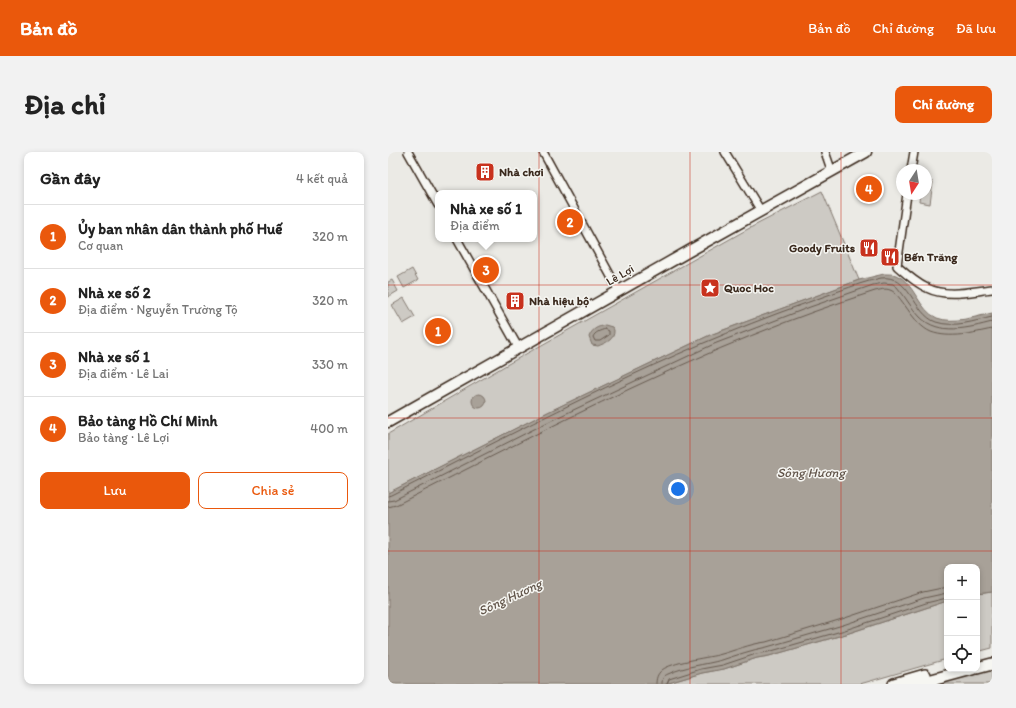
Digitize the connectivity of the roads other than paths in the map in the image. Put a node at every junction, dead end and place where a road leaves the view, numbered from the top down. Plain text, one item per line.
1 (408, 152) edge
2 (544, 152) edge
3 (725, 152) edge
4 (826, 152) edge
5 (866, 152) edge
6 (914, 152) edge
7 (912, 164) edge
8 (832, 172) junction
9 (906, 200) edge
10 (435, 201) edge
11 (761, 211) junction
12 (459, 242) edge
13 (992, 289) edge
14 (619, 291) junction
15 (518, 347) junction
16 (388, 422) edge
17 (992, 657) edge
18 (980, 660) edge
19 (992, 664) edge
20 (980, 667) edge
21 (944, 671) edge
22 (960, 672) edge
23 (932, 679) edge
24 (894, 684) edge
25 (917, 684) edge

1 - 10 street
2 - 14 street
3 - 11 street
4 - 8 street
5 - 8 main road, Lê Lợi
6 - 7 street
8 - 11 main road, Lê Lợi
9 - 13 street
11 - 14 main road, Lê Lợi
12 - 15 street
14 - 15 main road, Lê Lợi
15 - 16 main road, Lê Lợi
17 - 18 main road
19 - 20 main road
21 - 23 main road
22 - 23 main road
23 - 24 main road
23 - 25 main road

